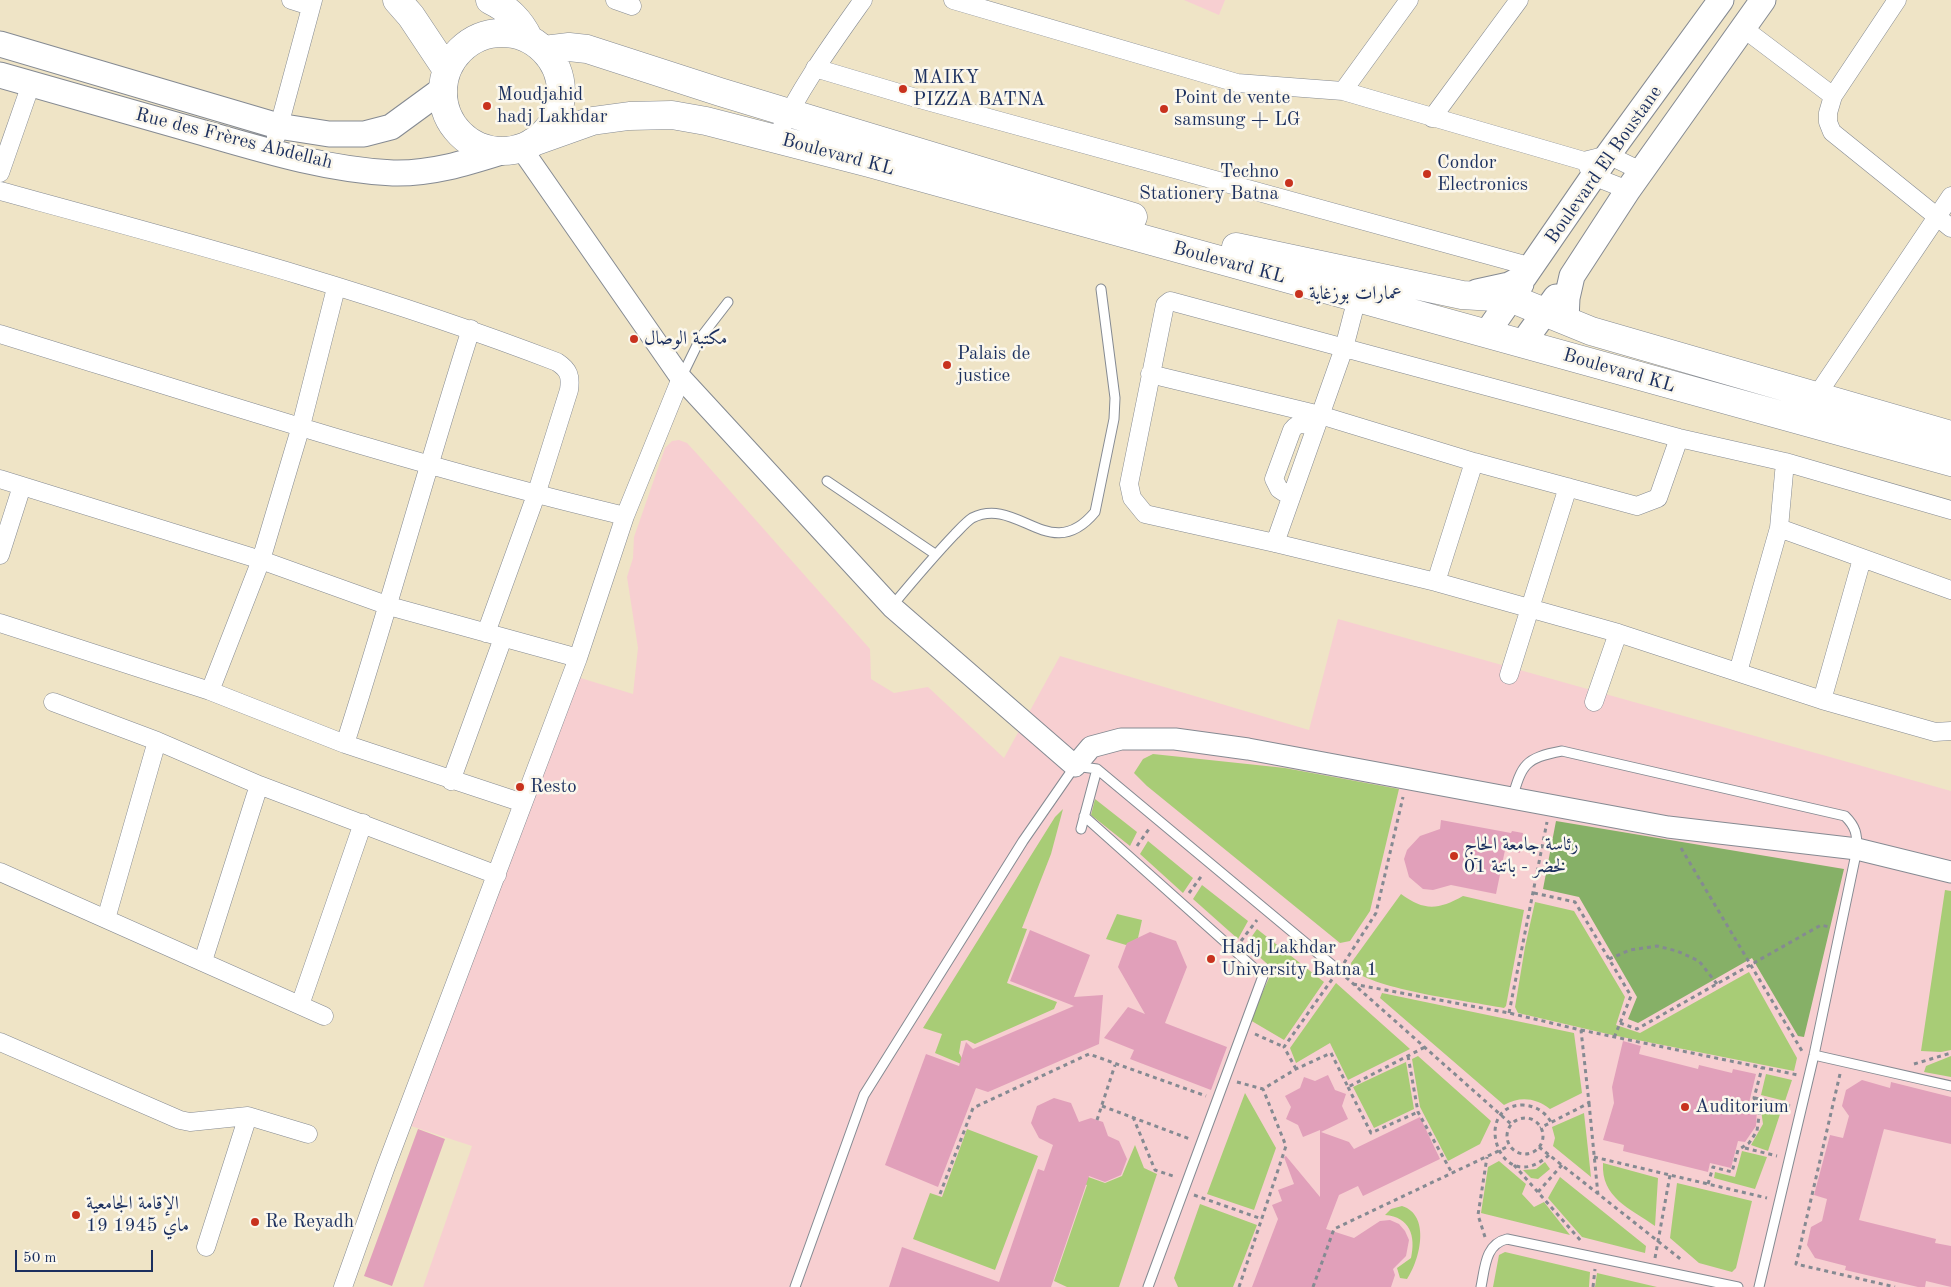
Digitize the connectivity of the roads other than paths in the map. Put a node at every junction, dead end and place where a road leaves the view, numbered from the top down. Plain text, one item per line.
1 (291, 0) edge
2 (397, 0) edge
3 (490, 0) edge
4 (615, 0) edge
5 (863, 0) edge
6 (953, 0) edge
7 (1409, 0) edge
8 (1519, 0) edge
9 (1721, 0) edge
10 (1763, 0) edge
11 (1897, 0) edge
12 (312, 3) edge
13 (632, 6) dead end
14 (1743, 28) junction
15 (0, 44) edge
16 (537, 44) junction
17 (815, 68) junction
18 (0, 75) edge
19 (445, 80) junction
20 (31, 84) junction
21 (1343, 91) junction
22 (1833, 96) junction
23 (789, 112) junction
24 (1432, 118) junction
25 (278, 126) junction
26 (776, 139) junction
27 (518, 147) junction
28 (272, 152) junction
29 (1608, 156) junction
30 (1589, 169) junction
31 (0, 173) edge
32 (1634, 180) junction
33 (0, 191) edge
34 (1951, 196) edge
35 (1944, 223) edge
36 (1522, 281) junction
37 (336, 288) junction
38 (1101, 289) dead end
39 (1357, 298) junction
40 (728, 302) dead end
41 (1556, 315) junction
42 (471, 329) junction
43 (0, 334) edge
44 (1486, 334) junction
45 (1522, 344) junction
46 (1344, 348) junction
47 (1150, 374) junction
48 (681, 378) junction
49 (1817, 395) junction
50 (1318, 421) junction
51 (301, 426) junction
52 (1951, 435) edge
53 (1679, 438) junction
54 (1474, 462) junction
55 (1785, 462) junction
56 (1951, 462) edge
57 (429, 463) junction
58 (0, 480) edge
59 (827, 481) dead end
60 (22, 486) junction
61 (1568, 488) junction
62 (536, 495) junction
63 (1951, 510) edge
64 (625, 516) junction
65 (1779, 528) junction
66 (1275, 543) junction
67 (935, 554) junction
68 (0, 555) edge
69 (1862, 559) junction
70 (261, 560) junction
71 (1436, 582) junction
72 (1951, 590) edge
73 (389, 606) junction
74 (892, 606) junction
75 (1532, 608) junction
76 (0, 623) edge
77 (486, 633) junction
78 (1618, 633) junction
79 (503, 638) junction
80 (578, 658) junction
81 (1738, 672) junction
82 (1509, 674) dead end
83 (210, 690) junction
84 (1822, 700) junction
85 (53, 702) dead end
86 (1594, 702) dead end
87 (1951, 731) edge
88 (157, 741) junction
89 (345, 744) junction
90 (1075, 766) junction
91 (1097, 769) junction
92 (451, 781) junction
93 (259, 785) junction
94 (1512, 799) junction
95 (523, 803) junction
96 (1084, 816) junction
97 (362, 823) junction
98 (1081, 828) dead end
99 (1857, 849) junction
100 (0, 872) edge
101 (1951, 872) edge
102 (497, 875) junction
103 (106, 919) junction
104 (203, 961) junction
105 (1335, 968) road end
106 (300, 1006) junction
107 (324, 1016) dead end
108 (0, 1042) edge
109 (1814, 1055) junction
110 (1951, 1086) edge
111 (248, 1116) junction
112 (308, 1134) dead end
113 (206, 1246) dead end
114 (343, 1287) edge
115 (795, 1287) edge
116 (1148, 1287) edge
117 (1481, 1287) edge
118 (1738, 1287) edge
119 (1759, 1287) edge

1 - 12 street
2 - 19 main road
3 - 16 main road
4 - 13 street
5 - 17 street
6 - 21 street
7 - 21 street
8 - 24 street
9 - 29 main road, Boulevard El Boustane
10 - 14 main road
11 - 22 street
12 - 25 street
14 - 22 street
14 - 32 main road
15 - 25 main road, Rue des Frères Abdellah
16 - 19 main road
16 - 23 main road, Boulevard KL
16 - 27 main road
17 - 23 street
17 - 36 street
18 - 20 main road, Rue des Frères Abdellah
19 - 25 main road, Rue des Frères Abdellah
19 - 27 main road
20 - 28 main road, Rue des Frères Abdellah
20 - 31 street
21 - 24 street
22 - 35 street
23 - 26 street
23 - 36 main road, Boulevard KL
24 - 30 street
25 - 28 street
26 - 27 main road, Boulevard KL
26 - 39 main road, Boulevard KL
27 - 28 main road, Rue des Frères Abdellah
27 - 48 street
29 - 30 main road, Boulevard El Boustane
29 - 32 street
30 - 32 street
30 - 36 main road, Boulevard El Boustane
32 - 41 main road
33 - 37 street
34 - 35 street
35 - 49 street
36 - 41 main road, Boulevard KL
36 - 44 main road, Boulevard El Boustane
37 - 42 street
37 - 51 street
38 - 67 lane
39 - 44 main road, Boulevard KL
39 - 46 street
40 - 48 lane
41 - 45 main road
41 - 49 main road, Boulevard KL
42 - 57 street
42 - 62 street
43 - 51 street
44 - 45 main road, Boulevard KL
45 - 56 main road, Boulevard KL
46 - 47 street
46 - 50 street
46 - 53 street
47 - 50 street
47 - 66 street
48 - 64 street
48 - 74 street
49 - 52 main road, Boulevard KL
50 - 54 street
50 - 66 street
51 - 57 street
51 - 70 street
53 - 55 street
53 - 61 street
54 - 61 street
54 - 71 street
55 - 63 street
55 - 65 street
57 - 62 street
57 - 73 street
58 - 60 street
59 - 67 lane
60 - 68 street
60 - 70 street
61 - 75 street
62 - 64 street
62 - 77 street
64 - 80 street
65 - 69 street
65 - 81 street
66 - 71 street
67 - 74 lane
69 - 72 street
69 - 84 street
70 - 73 street
70 - 83 street
71 - 75 street
73 - 77 street
73 - 89 street
74 - 90 street
75 - 78 street
75 - 82 street
76 - 83 street
77 - 79 street
78 - 81 street
78 - 86 street
79 - 80 street
79 - 92 street
80 - 95 street
81 - 84 street
83 - 89 street
84 - 87 street
85 - 88 street
88 - 93 street
88 - 103 street
89 - 92 street
90 - 91 lane
90 - 94 street
90 - 115 lane
91 - 96 lane
91 - 105 lane
92 - 95 street
93 - 97 street
93 - 104 street
94 - 99 street
94 - 99 lane
95 - 102 street
96 - 98 lane
96 - 116 lane
97 - 102 street
97 - 106 street
99 - 101 street
99 - 109 lane
100 - 103 street
102 - 114 street
103 - 104 street
104 - 106 street
106 - 107 street
108 - 111 street
109 - 110 lane
109 - 119 lane
111 - 112 street
111 - 113 street
117 - 118 lane

